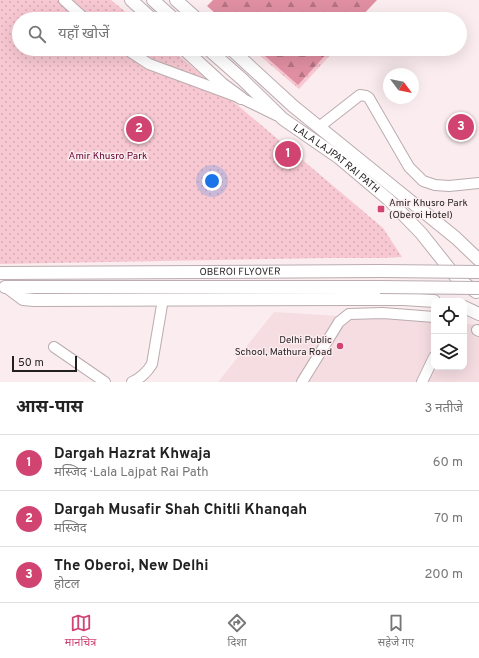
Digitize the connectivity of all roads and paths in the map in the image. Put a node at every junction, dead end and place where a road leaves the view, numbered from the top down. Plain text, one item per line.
1 (64, 0) edge
2 (131, 0) edge
3 (153, 0) edge
4 (176, 0) edge
5 (185, 0) edge
6 (77, 12) edge
7 (144, 12) edge
8 (166, 12) edge
9 (189, 12) edge
10 (198, 12) edge
11 (137, 56) edge
12 (192, 56) edge
13 (216, 56) edge
14 (239, 56) edge
15 (247, 56) edge
16 (241, 98) junction
17 (293, 106) junction
18 (283, 119) junction
19 (319, 127) junction
20 (479, 183) edge
21 (456, 238) junction
22 (479, 251) edge
23 (479, 260) edge
24 (479, 272) edge
25 (0, 273) edge
26 (4, 287) edge
27 (479, 288) edge
28 (479, 294) edge
29 (163, 299) junction
30 (431, 301) edge
31 (467, 309) edge
32 (479, 314) edge
33 (431, 317) edge
34 (54, 347) dead end
35 (431, 362) edge
36 (105, 382) edge
37 (132, 382) edge
38 (302, 382) edge
39 (422, 382) edge

1 - 6 street
2 - 7 main road
3 - 8 main road
4 - 9 main road
5 - 10 main road
11 - 16 street
12 - 16 main road
13 - 18 main road, LALA LAJPAT RAI PATH
14 - 17 main road, LALA LAJPAT RAI PATH
15 - 17 main road
16 - 18 street
17 - 19 main road, LALA LAJPAT RAI PATH
18 - 28 main road, LALA LAJPAT RAI PATH
19 - 20 street
19 - 21 main road, LALA LAJPAT RAI PATH
21 - 22 main road
21 - 23 main road, LALA LAJPAT RAI PATH
24 - 25 main road, OBEROI FLYOVER, bridge
26 - 27 main road, OBEROI FLYOVER, bridge
26 - 29 main road
29 - 30 main road
29 - 37 street
31 - 32 main road
33 - 38 street
34 - 36 street
35 - 39 street

